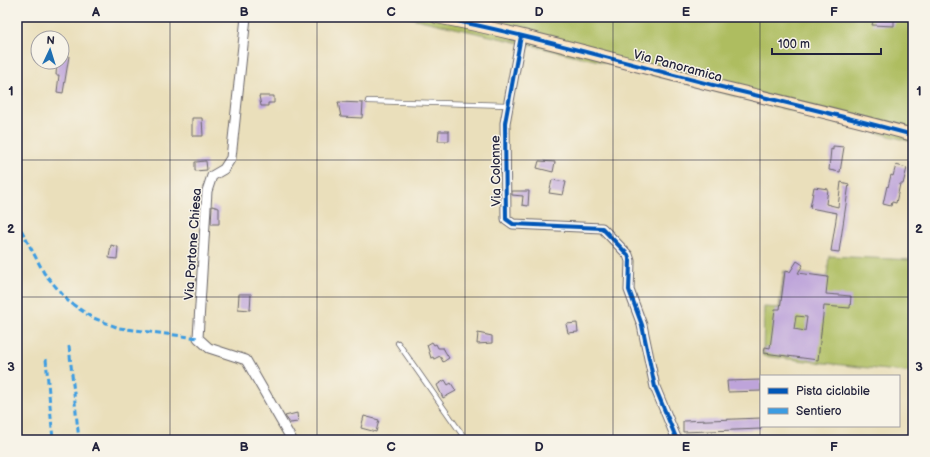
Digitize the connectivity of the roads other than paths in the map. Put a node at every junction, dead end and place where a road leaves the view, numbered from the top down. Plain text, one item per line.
1 (246, 17) edge
2 (437, 17) edge
3 (521, 36) junction
4 (368, 101) dead end
5 (508, 105) junction
6 (913, 135) edge
7 (398, 343) dead end
8 (292, 440) edge
9 (466, 440) edge
10 (677, 440) edge

1 - 8 street, Via Portone Chiesa
2 - 3 street, Via Panoramica
3 - 5 street, Via Colonne
3 - 6 street, Via Panoramica
4 - 5 lane
5 - 10 street, Via Colonne
7 - 9 lane

